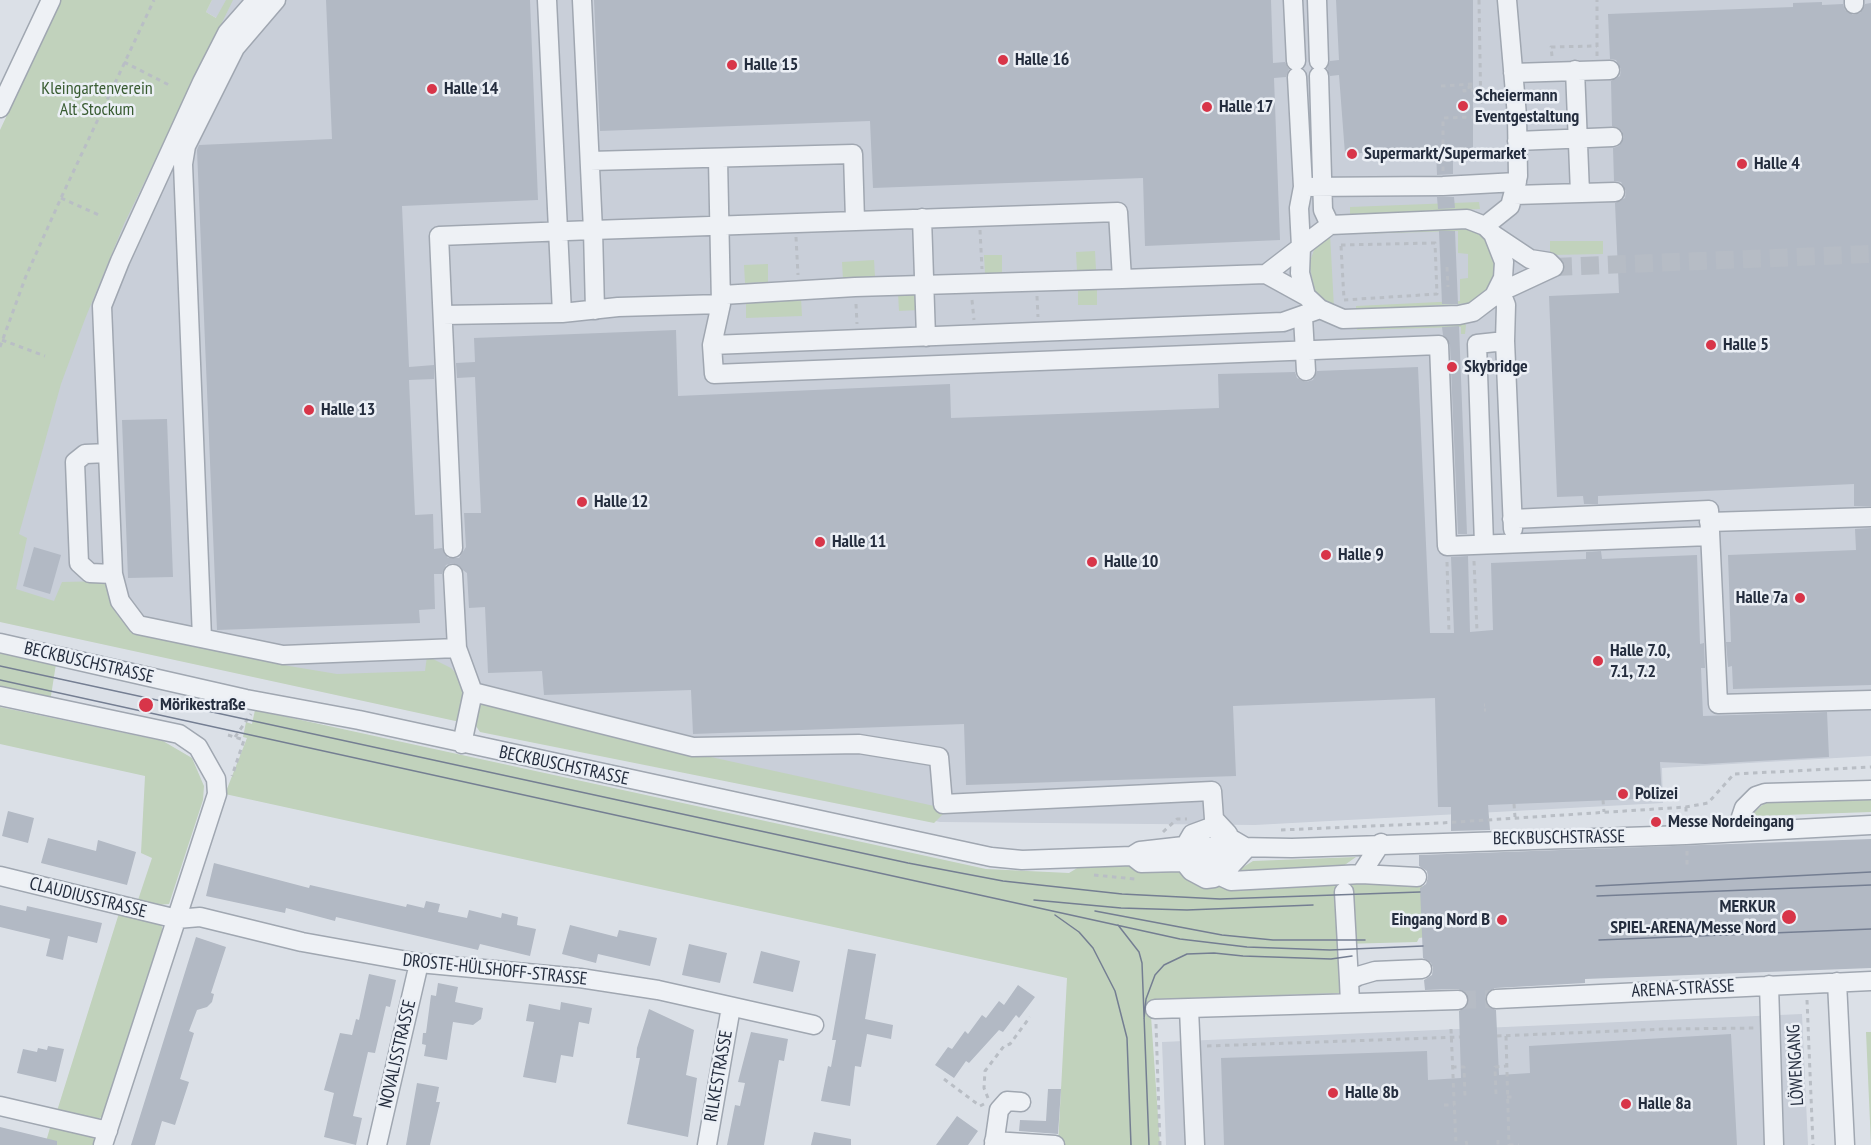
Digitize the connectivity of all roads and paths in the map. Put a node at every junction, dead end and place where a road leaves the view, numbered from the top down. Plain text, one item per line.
1 (51, 0) edge
2 (154, 0) edge
3 (256, 0) edge
4 (276, 0) edge
5 (548, 0) edge
6 (582, 0) edge
7 (1293, 0) edge
8 (1317, 0) edge
9 (1479, 0) edge
10 (1507, 0) edge
11 (1597, 0) edge
12 (1597, 46) junction
13 (124, 62) junction
14 (8, 69) edge
15 (1575, 70) junction
16 (1604, 70) joint
17 (1552, 72) junction
18 (1513, 73) junction
19 (169, 85) dead end
20 (1441, 86) dead end
21 (1481, 90) junction
22 (0, 108) edge
23 (1516, 116) junction
24 (1481, 117) junction
25 (1578, 137) junction
26 (1613, 137) dead end
27 (1517, 141) junction
28 (718, 159) junction
29 (590, 162) junction
30 (1443, 186) junction
31 (1303, 187) junction
32 (1323, 187) junction
33 (1516, 188) junction
34 (1615, 192) dead end
35 (1580, 193) junction
36 (61, 198) junction
37 (99, 215) dead end
38 (980, 215) junction
39 (922, 218) junction
40 (855, 220) junction
41 (795, 224) junction
42 (1336, 224) junction
43 (720, 226) junction
44 (593, 230) junction
45 (558, 231) junction
46 (1490, 231) junction
47 (1341, 245) junction
48 (1301, 247) junction
49 (1447, 267) dead end
50 (1266, 274) junction
51 (1122, 279) junction
52 (1036, 280) junction
53 (977, 283) junction
54 (926, 285) junction
55 (855, 287) junction
56 (1448, 287) dead end
57 (1499, 287) junction
58 (798, 289) junction
59 (1306, 296) junction
60 (721, 299) junction
61 (1344, 300) junction
62 (1320, 309) junction
63 (595, 310) junction
64 (1473, 312) junction
65 (562, 313) junction
66 (442, 315) junction
67 (1303, 317) junction
68 (1343, 319) junction
69 (1038, 331) junction
70 (975, 334) junction
71 (926, 337) junction
72 (858, 339) junction
73 (2, 340) junction
74 (1505, 341) junction
75 (1478, 344) junction
76 (712, 345) junction
77 (0, 347) edge
78 (1304, 350) junction
79 (45, 356) dead end
80 (1306, 371) dead end
81 (108, 453) junction
82 (1871, 517) edge
83 (1512, 519) junction
84 (1709, 529) junction
85 (1514, 542) junction
86 (1479, 544) junction
87 (1447, 546) junction
88 (453, 548) dead end
89 (113, 574) junction
90 (453, 574) dead end
91 (1477, 631) dead end
92 (1449, 633) dead end
93 (202, 638) junction
94 (0, 643) edge
95 (457, 648) junction
96 (473, 692) junction
97 (0, 696) edge
98 (1871, 700) edge
99 (252, 714) dead end
100 (228, 735) dead end
101 (235, 737) junction
102 (462, 744) junction
103 (1871, 767) edge
104 (216, 779) junction
105 (1871, 790) edge
106 (1604, 801) dead end
107 (1514, 804) dead end
108 (1604, 812) junction
109 (1515, 818) junction
110 (1871, 825) edge
111 (1223, 829) junction
112 (1281, 830) dead end
113 (1736, 832) junction
114 (1162, 833) dead end
115 (1381, 843) junction
116 (1247, 848) junction
117 (1183, 853) junction
118 (1360, 874) junction
119 (0, 876) edge
120 (1220, 876) junction
121 (1417, 877) dead end
122 (1344, 892) dead end
123 (177, 919) junction
124 (419, 963) junction
125 (1422, 969) dead end
126 (1349, 981) junction
127 (1871, 981) edge
128 (1837, 982) junction
129 (1806, 984) junction
130 (1768, 985) junction
131 (1496, 999) tunnel mouth
132 (1458, 1000) tunnel mouth
133 (1350, 1003) junction
134 (731, 1007) junction
135 (1189, 1009) junction
136 (1155, 1010) joint
137 (1030, 1017) dead end
138 (814, 1025) dead end
139 (1770, 1028) junction
140 (1451, 1029) dead end
141 (1497, 1036) dead end
142 (1506, 1036) junction
143 (1460, 1037) dead end
144 (1451, 1038) junction
145 (1191, 1047) junction
146 (1506, 1066) junction
147 (1452, 1067) junction
148 (944, 1079) dead end
149 (1496, 1094) dead end
150 (1465, 1097) dead end
151 (1507, 1097) dead end
152 (1516, 1097) dead end
153 (1021, 1102) dead end
154 (1444, 1105) dead end
155 (1454, 1105) junction
156 (0, 1106) edge
157 (106, 1138) edge
158 (1498, 1140) dead end
159 (994, 1143) edge
160 (376, 1145) edge
161 (707, 1145) edge
162 (1055, 1145) edge
163 (1160, 1145) edge
164 (1195, 1145) edge
165 (1456, 1145) edge
166 (1498, 1145) edge
167 (1509, 1145) edge
168 (1518, 1145) edge
169 (1774, 1145) edge
170 (1814, 1145) edge
171 (1845, 1145) edge

1 - 14 street
2 - 13 path
3 - 81 street
4 - 93 street
5 - 45 street
6 - 29 street
7 - 31 street
8 - 32 street
9 - 21 path
10 - 18 street
11 - 12 path
12 - 16 path
12 - 17 path
13 - 19 path
13 - 36 path
14 - 22 street
15 - 16 street
15 - 17 street
15 - 25 street
17 - 18 street
18 - 23 street
20 - 21 path
21 - 24 path
23 - 24 path
23 - 27 street
24 - 30 path
25 - 26 street
25 - 27 street
25 - 35 street
27 - 33 street
28 - 29 street
28 - 40 street
28 - 43 street
29 - 44 street
30 - 32 street
30 - 33 street
31 - 32 street
31 - 48 street
32 - 42 street
33 - 35 street
33 - 46 street
34 - 35 street
36 - 37 path
36 - 73 path
38 - 39 street
38 - 51 street
38 - 53 path
39 - 40 street
39 - 54 street
40 - 41 street
41 - 43 street
41 - 58 path
42 - 46 street
42 - 47 path
42 - 48 street
43 - 44 street
43 - 60 street
44 - 45 street
44 - 63 street
45 - 65 street
45 - 66 street
46 - 57 street
46 - 57 street
47 - 61 path
47 - 61 path
48 - 50 street
48 - 59 street
49 - 56 path
50 - 51 street
50 - 59 street
51 - 52 street
52 - 53 street
52 - 69 path
53 - 54 street
53 - 70 path
54 - 55 street
54 - 71 street
55 - 58 street
55 - 72 path
57 - 64 street
57 - 74 street
58 - 60 street
59 - 62 street
60 - 63 street
60 - 76 street
61 - 68 path
62 - 67 street
62 - 68 street
63 - 65 street
64 - 68 street
64 - 75 street
65 - 66 street
66 - 88 street
67 - 69 street
67 - 78 street
69 - 70 street
70 - 71 street
71 - 72 street
72 - 76 street
73 - 77 path
73 - 79 path
74 - 75 street
74 - 83 street
75 - 86 street
76 - 78 street
78 - 80 street
78 - 87 street
81 - 89 street
81 - 89 street
82 - 84 street
83 - 84 street
83 - 85 street
84 - 85 street
84 - 98 street
85 - 86 street
86 - 87 street
86 - 91 path
87 - 92 path
89 - 93 street
90 - 95 street
93 - 95 street
94 - 102 street, BECKBUSCHSTRASSE
95 - 96 street
96 - 102 street
96 - 111 street
97 - 104 street
99 - 101 path
100 - 101 path
101 - 104 path
102 - 117 street, BECKBUSCHSTRASSE
103 - 108 path
104 - 123 street
105 - 113 street
106 - 108 path
107 - 109 path
108 - 109 path
109 - 112 path
110 - 113 street, BECKBUSCHSTRASSE
111 - 114 path
111 - 116 street
111 - 117 street
113 - 115 street, BECKBUSCHSTRASSE
115 - 116 street, BECKBUSCHSTRASSE
115 - 118 street
116 - 117 street, BECKBUSCHSTRASSE
116 - 120 street
117 - 120 street
118 - 120 street
118 - 121 street
119 - 123 street, CLAUDIUSSTRASSE
122 - 126 street
123 - 124 street, DROSTE-HÜLSHOFF-STRASSE
123 - 157 street
124 - 134 street, DROSTE-HÜLSHOFF-STRASSE
124 - 160 street, NOVALISSTRASSE
125 - 126 street
126 - 133 street
127 - 128 street, ARENA-STRASSE
128 - 129 street, ARENA-STRASSE
128 - 171 street
129 - 130 street, ARENA-STRASSE
129 - 170 path, LÖWENGANG
130 - 131 street, ARENA-STRASSE
130 - 139 street
132 - 133 street
133 - 135 street
134 - 138 street, DROSTE-HÜLSHOFF-STRASSE
134 - 161 street, RILKESTRASSE
135 - 136 street
135 - 145 street
136 - 163 path
137 - 148 path
139 - 142 path
139 - 169 street
140 - 144 path
141 - 142 path
142 - 146 path
143 - 144 path
144 - 145 path
144 - 147 path
145 - 164 street
146 - 149 path
146 - 167 path
147 - 150 path
147 - 155 path
151 - 152 path
153 - 159 street
154 - 155 path
155 - 165 path
156 - 157 street
158 - 166 path
159 - 162 street
167 - 168 path

